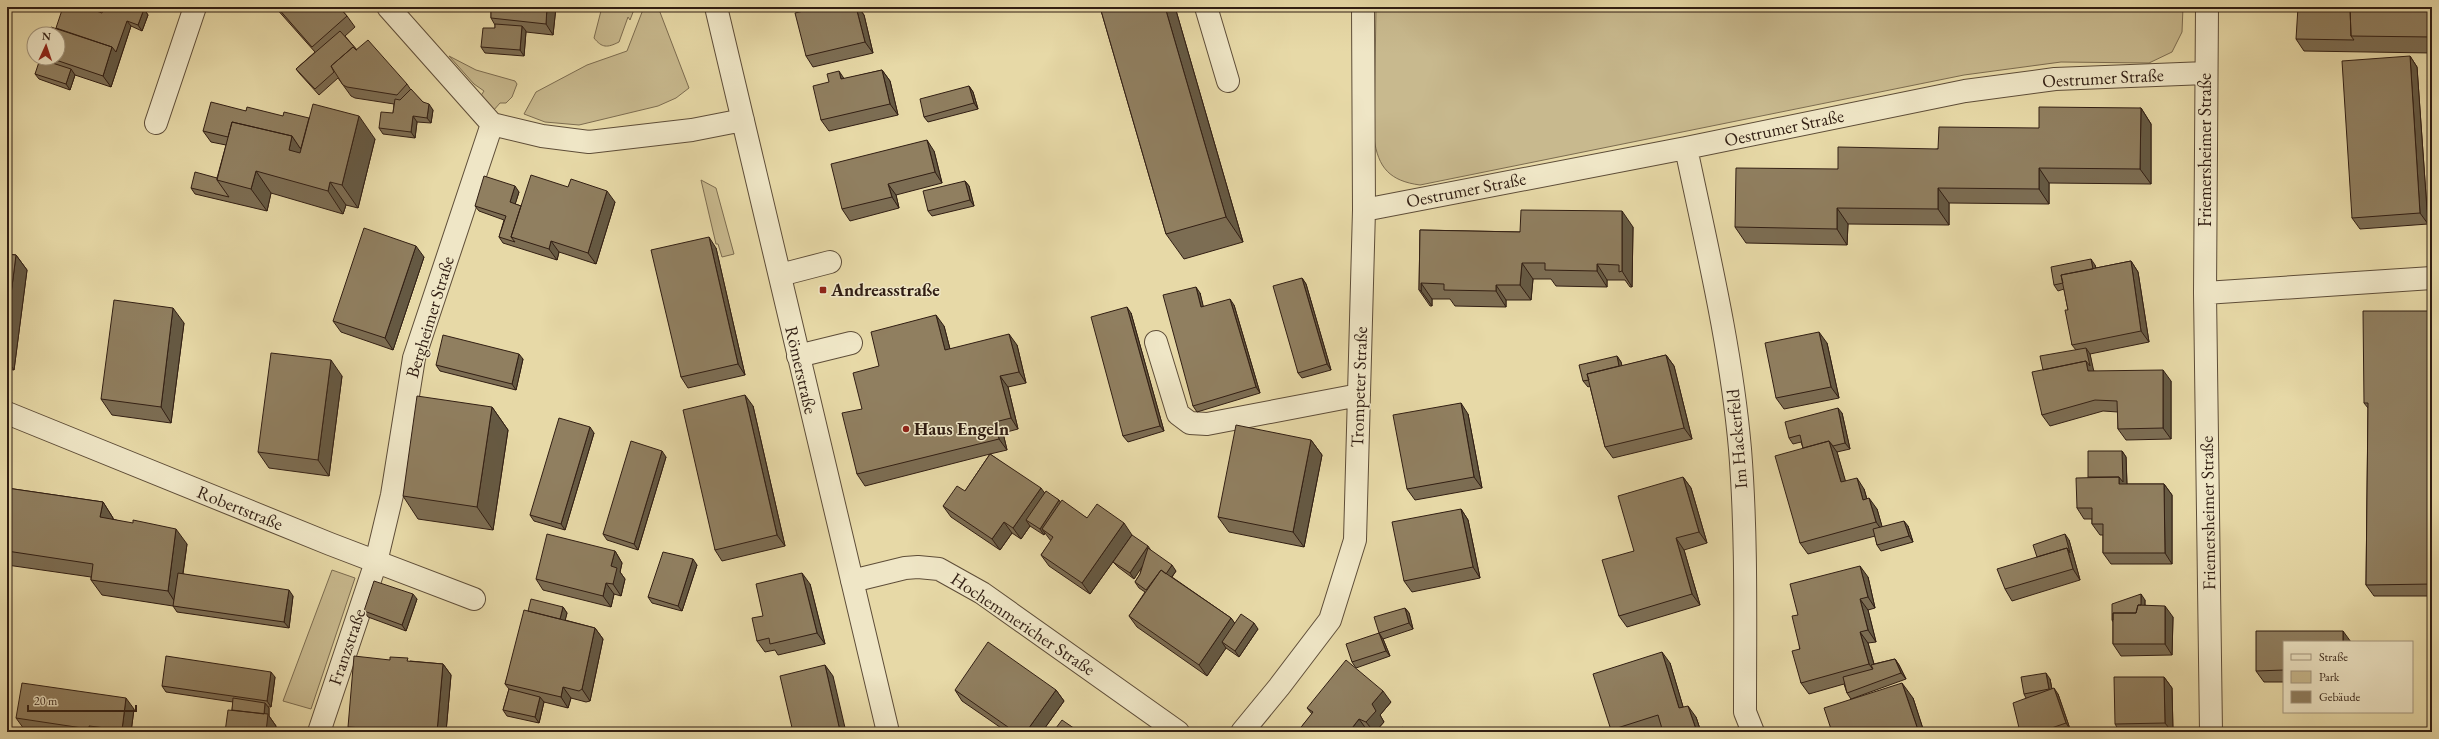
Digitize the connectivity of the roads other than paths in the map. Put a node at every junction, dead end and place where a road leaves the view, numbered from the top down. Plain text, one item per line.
1 (195, 7) edge
2 (388, 7) edge
3 (716, 7) edge
4 (1206, 7) edge
5 (1363, 7) edge
6 (2207, 7) edge
7 (2206, 73) junction
8 (1228, 81) dead end
9 (743, 120) junction
10 (156, 123) dead end
11 (492, 124) junction
12 (1686, 148) junction
13 (1364, 210) junction
14 (830, 262) dead end
15 (780, 275) junction
16 (2432, 278) edge
17 (2205, 293) junction
18 (1156, 342) dead end
19 (851, 343) dead end
20 (798, 356) junction
21 (1359, 395) junction
22 (7, 413) edge
23 (376, 562) junction
24 (852, 581) junction
25 (474, 599) dead end
26 (318, 732) edge
27 (888, 732) edge
28 (1178, 732) edge
29 (1242, 732) edge
30 (1753, 732) edge
31 (2211, 732) edge

1 - 10 street
2 - 11 street
3 - 9 street, Römerstraße
4 - 8 street
5 - 13 street, Trompeter Straße
6 - 7 street, Friemersheimer Straße
7 - 12 street, Oestrumer Straße
7 - 17 street, Friemersheimer Straße
9 - 11 street
9 - 15 street, Römerstraße
11 - 23 street, Bergheimer Straße
12 - 13 street, Oestrumer Straße
12 - 30 street, Im Hackerfeld
13 - 21 street, Trompeter Straße
14 - 15 street
15 - 20 street, Römerstraße
16 - 17 street
17 - 31 street, Friemersheimer Straße
18 - 21 street
19 - 20 street
20 - 24 street, Römerstraße
21 - 29 street, Trompeter Straße
22 - 23 street, Robertstraße
23 - 25 street, Robertstraße
23 - 26 street, Franzstraße
24 - 27 street, Römerstraße
24 - 28 street, Hochemmericher Straße

